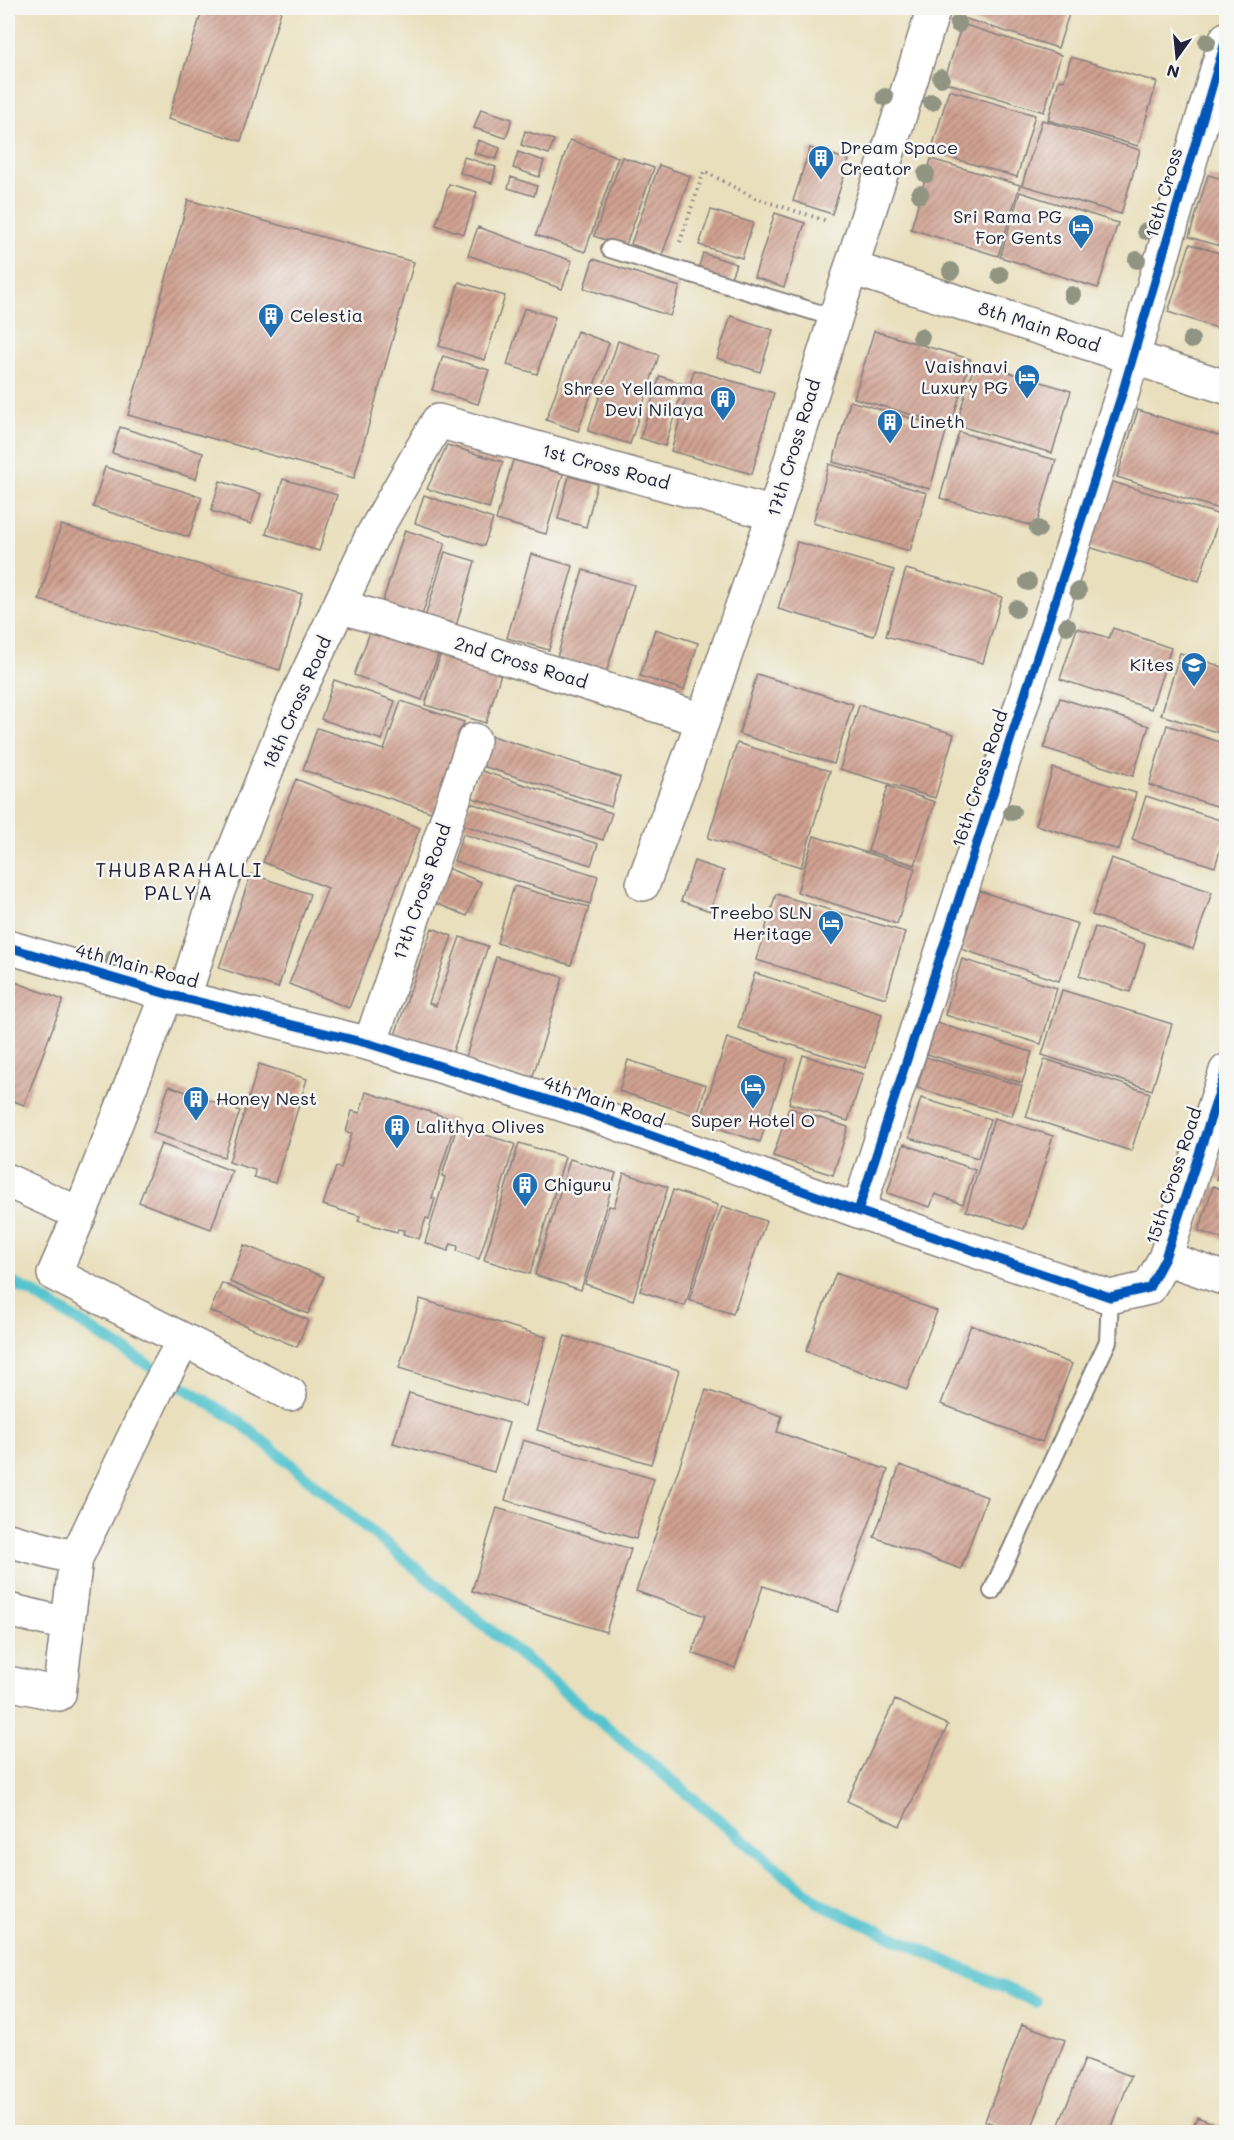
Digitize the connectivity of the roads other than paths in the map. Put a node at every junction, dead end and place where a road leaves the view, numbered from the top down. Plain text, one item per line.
1 (934, 8) edge
2 (1227, 39) edge
3 (610, 249) dead end
4 (851, 268) junction
5 (835, 318) junction
6 (1133, 357) junction
7 (1227, 387) edge
8 (438, 421) joint
9 (774, 514) junction
10 (340, 606) junction
11 (703, 720) junction
12 (474, 740) dead end
13 (643, 884) dead end
14 (8, 947) edge
15 (176, 995) junction
16 (370, 1044) junction
17 (1227, 1071) edge
18 (8, 1181) edge
19 (858, 1211) junction
20 (80, 1214) junction
21 (1165, 1258) junction
22 (1227, 1280) edge
23 (1110, 1297) junction
24 (170, 1365) junction
25 (290, 1394) dead end
26 (8, 1540) edge
27 (76, 1558) junction
28 (992, 1591) dead end
29 (8, 1610) edge
30 (67, 1624) junction
31 (8, 1683) edge

1 - 4 street, 17th Cross Road
2 - 6 street, 16th Cross
3 - 5 lane
4 - 5 street, 17th Cross Road
4 - 6 street, 8th Main Road
5 - 9 street, 17th Cross Road
6 - 7 street, 8th Main Road
6 - 19 street, 16th Cross Road
8 - 9 street, 1st Cross Road
8 - 10 street, 18th Cross Road
9 - 11 street, 17th Cross Road
10 - 11 street, 2nd Cross Road
10 - 15 street, 18th Cross Road
11 - 13 street, 17th Cross Road
12 - 16 street, 17th Cross Road
14 - 15 street, 4th Main Road
15 - 16 street, 4th Main Road
15 - 20 street, 18th Cross Road
16 - 19 street, 4th Main Road
17 - 21 street, 15th Cross Road
18 - 20 street
19 - 23 street, 4th Main Road
20 - 24 street, 18th Cross Road
21 - 22 street
21 - 23 street
23 - 28 lane
24 - 25 street
24 - 27 street
26 - 27 street
27 - 30 street
29 - 30 street
30 - 31 street

